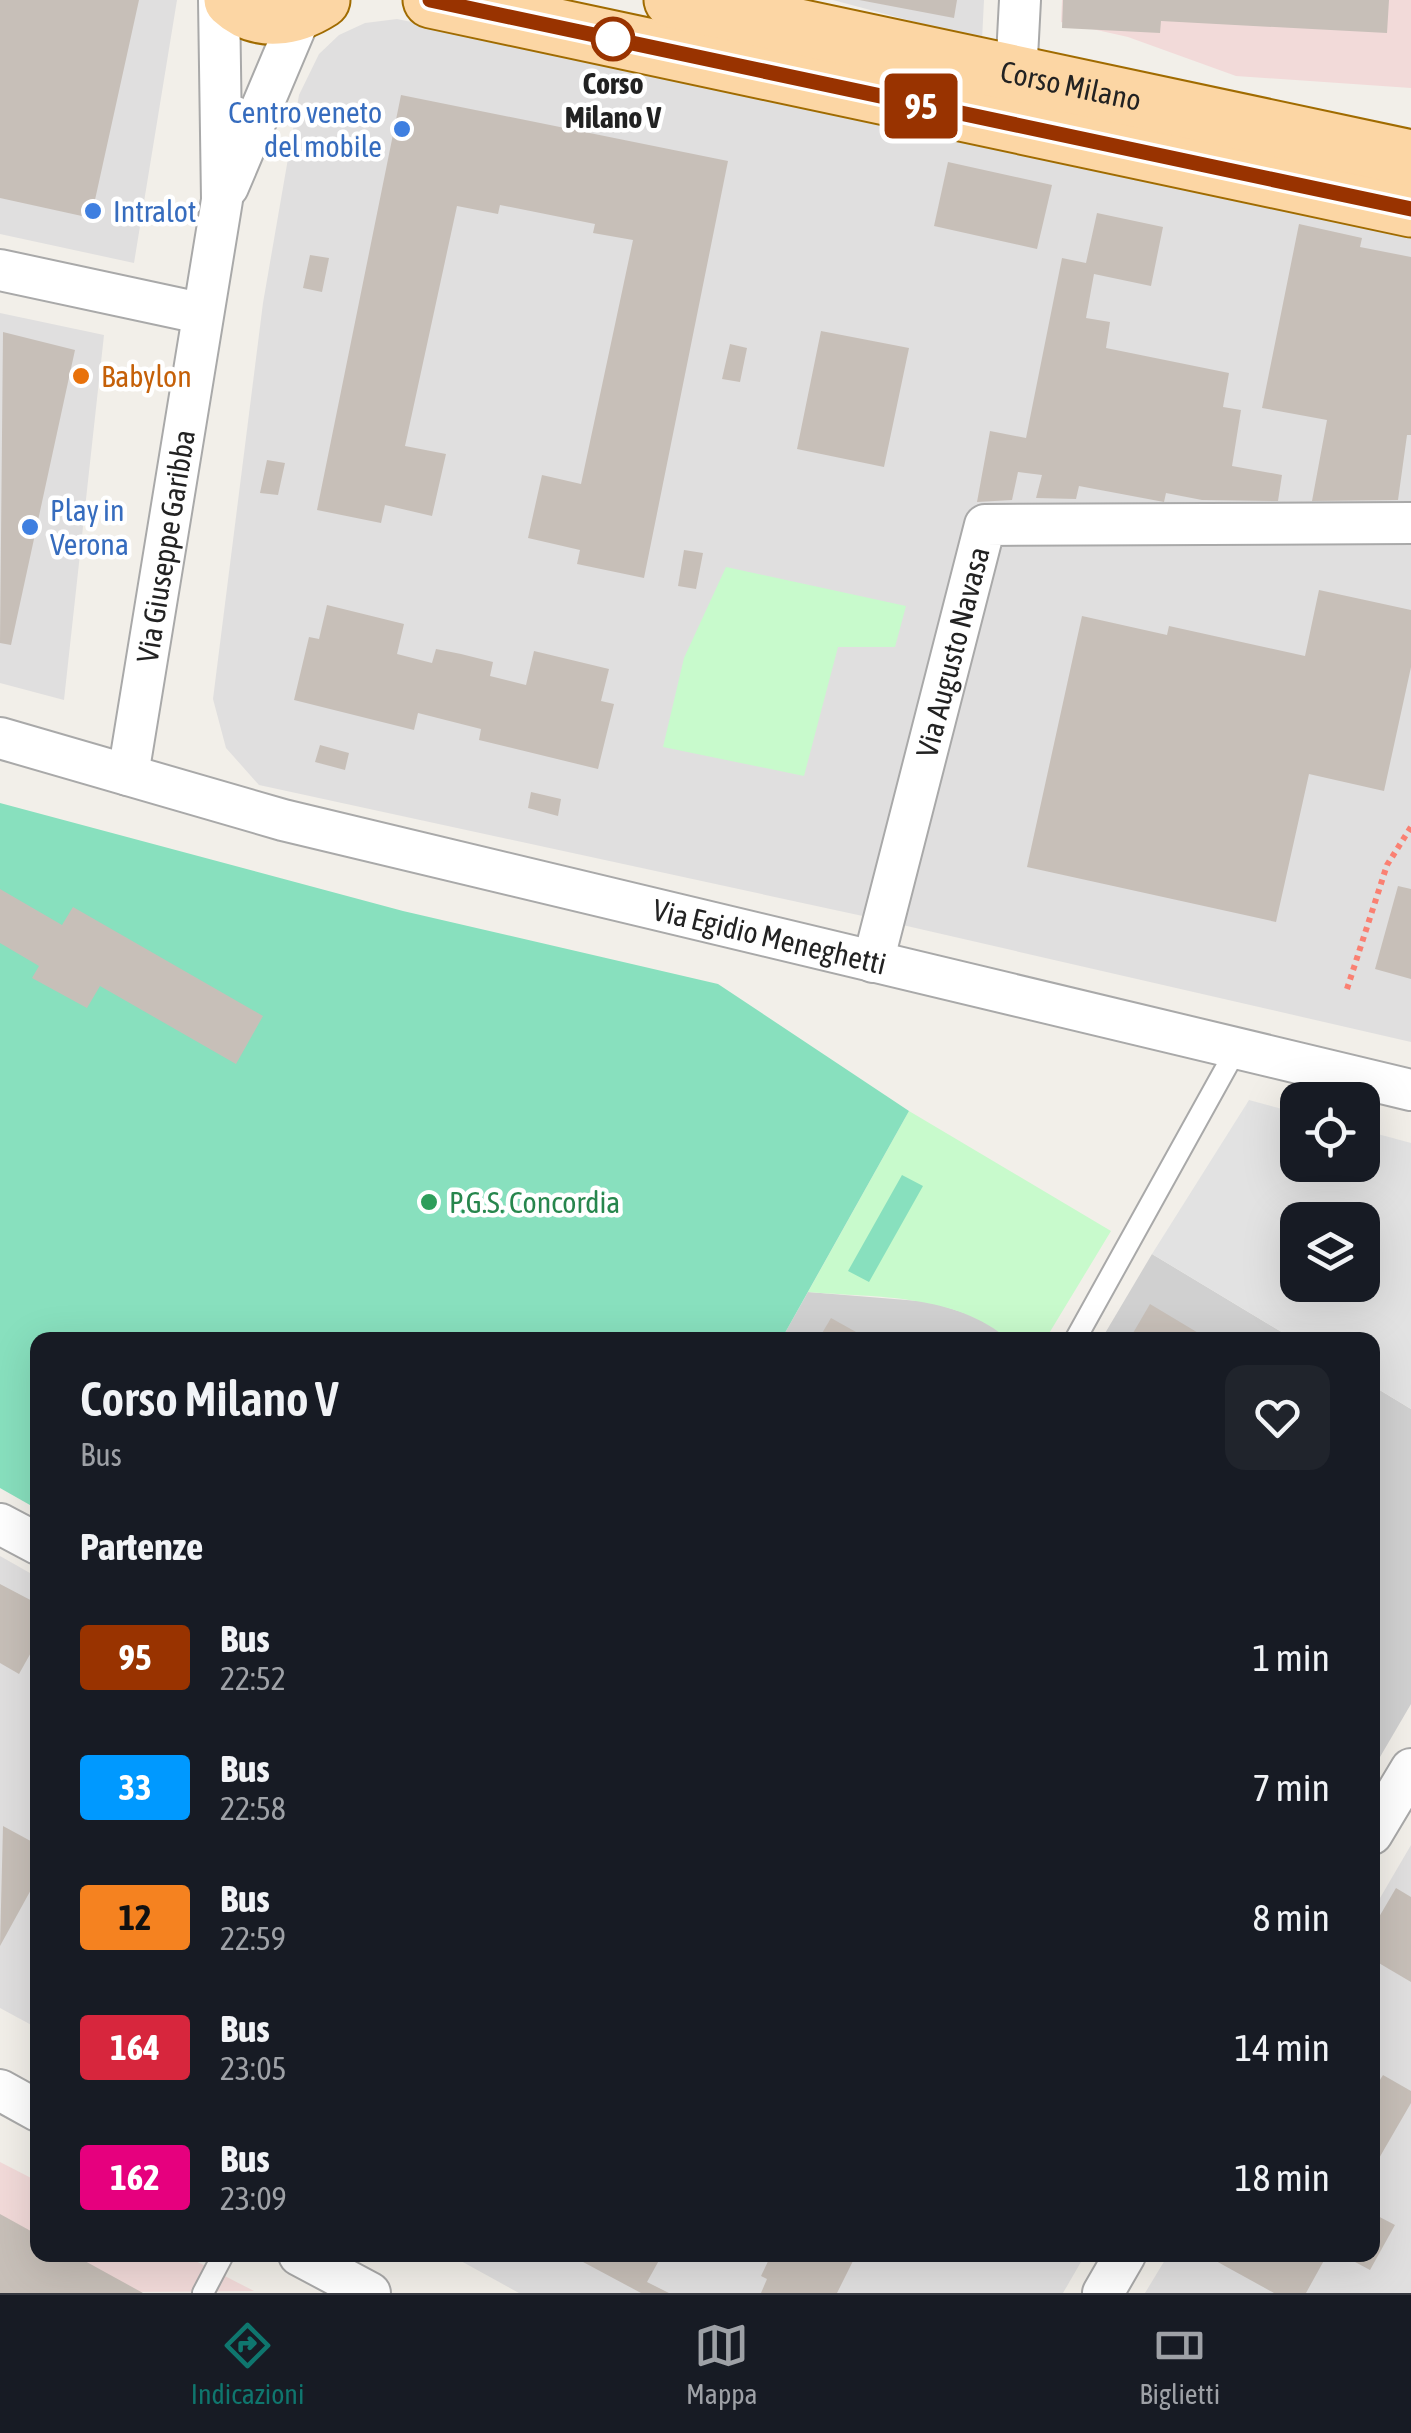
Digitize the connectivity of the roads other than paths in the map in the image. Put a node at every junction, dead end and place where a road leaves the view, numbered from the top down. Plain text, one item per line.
1 (219, 0) edge
2 (232, 0) edge
3 (430, 0) edge
4 (672, 0) edge
5 (1020, 0) edge
6 (312, 6) edge
7 (1016, 76) junction
8 (1411, 158) edge
9 (222, 200) junction
10 (1411, 209) edge
11 (0, 270) edge
12 (200, 314) junction
13 (1411, 523) edge
14 (0, 738) edge
15 (128, 775) junction
16 (874, 962) junction
17 (1238, 1048) junction
18 (1411, 1090) edge
19 (1079, 1332) edge
20 (0, 1524) edge
21 (30, 1540) edge
22 (1411, 1769) edge
23 (1380, 1821) edge
24 (0, 2090) edge
25 (30, 2107) edge
26 (219, 2262) edge
27 (312, 2262) edge
28 (1121, 2262) edge
29 (203, 2293) edge
30 (370, 2293) edge
31 (1102, 2293) edge

1 - 9 street, Via Giuseppe Garibba
2 - 6 main road
3 - 10 main road, Corso Milano
4 - 7 main road, Corso Milano
5 - 7 street
6 - 9 street, Via Giuseppe Garibba
7 - 8 main road, Corso Milano
9 - 12 street, Via Giuseppe Garibba
11 - 12 street
12 - 15 street, Via Giuseppe Garibba
13 - 16 street, Via Augusto Navasa
14 - 15 street, Via Egidio Meneghetti
15 - 16 street, Via Egidio Meneghetti
16 - 17 street, Via Egidio Meneghetti
17 - 18 street, Via Egidio Meneghetti
17 - 19 lane
20 - 21 street
22 - 23 street
24 - 25 street
26 - 29 lane
27 - 30 street
28 - 31 street

